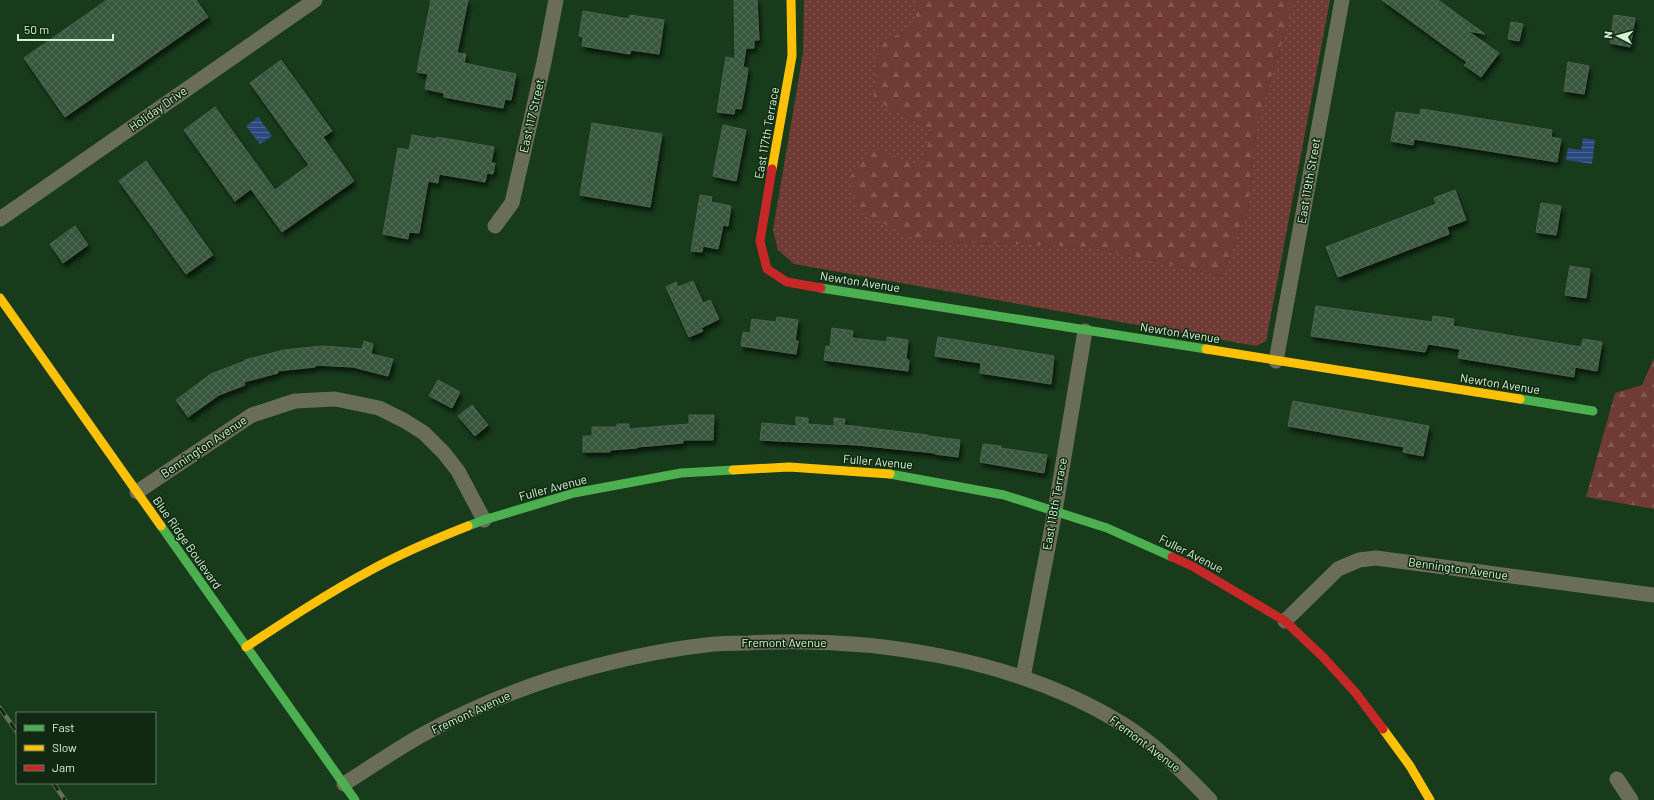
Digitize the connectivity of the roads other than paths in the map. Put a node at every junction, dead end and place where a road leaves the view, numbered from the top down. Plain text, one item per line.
1 (315, 0) edge
2 (556, 0) edge
3 (791, 0) edge
4 (1342, 0) edge
5 (0, 219) edge
6 (495, 226) dead end
7 (767, 269) joint
8 (0, 298) edge
9 (1085, 331) junction
10 (1276, 361) junction
11 (1593, 411) dead end
12 (137, 492) junction
13 (1055, 511) junction
14 (484, 520) junction
15 (1654, 595) edge
16 (1285, 621) junction
17 (246, 647) junction
18 (1023, 677) junction
19 (1617, 779) dead end
20 (344, 784) junction
21 (356, 800) edge
22 (1210, 800) edge
23 (1430, 800) edge
24 (1631, 800) edge

1 - 5 street, Holiday Drive
2 - 6 street, East 117 Street
3 - 7 street, East 117th Terrace
4 - 10 street, East 119th Street
7 - 9 street, Newton Avenue
8 - 12 street, Blue Ridge Boulevard
9 - 10 street, Newton Avenue
9 - 13 street, East 118th Terrace
10 - 11 street, Newton Avenue
12 - 14 street, Bennington Avenue
12 - 17 street, Blue Ridge Boulevard
13 - 14 street, Fuller Avenue
13 - 16 street, Fuller Avenue
13 - 18 street, East 118th Terrace
14 - 17 street, Fuller Avenue
15 - 16 street, Bennington Avenue
16 - 23 street, Fuller Avenue
17 - 20 street, Blue Ridge Boulevard
18 - 20 street, Fremont Avenue
18 - 22 street, Fremont Avenue
19 - 24 street
20 - 21 street, Blue Ridge Boulevard

